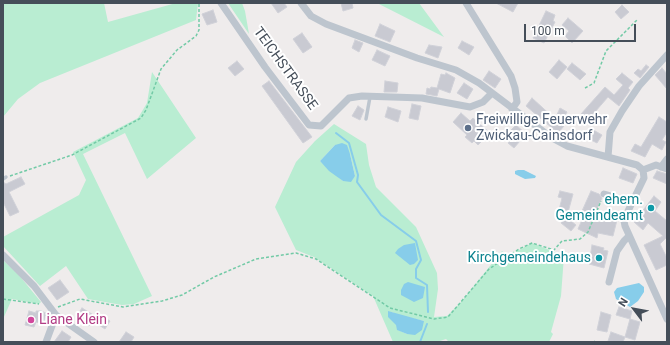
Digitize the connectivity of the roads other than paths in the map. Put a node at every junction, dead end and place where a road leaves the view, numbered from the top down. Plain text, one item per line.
1 (221, 3) edge
2 (301, 3) edge
3 (466, 3) edge
4 (667, 55) edge
5 (492, 93) junction
6 (370, 97) junction
7 (512, 109) junction
8 (366, 119) dead end
9 (608, 157) junction
10 (667, 159) edge
11 (664, 168) edge
12 (643, 170) junction
13 (604, 194) road end
14 (632, 202) junction
15 (629, 236) junction
16 (3, 255) edge
17 (609, 282) dead end
18 (54, 313) junction
19 (667, 319) edge
20 (46, 342) edge
21 (94, 342) edge

1 - 6 street, TEICHSTRASSE
2 - 5 street
3 - 7 street
4 - 9 street
5 - 6 street, TEICHSTRASSE
5 - 7 street
6 - 8 lane
7 - 9 street
9 - 12 street
10 - 11 street
11 - 12 street
12 - 14 street
13 - 14 street
14 - 15 street
15 - 17 street
15 - 19 street
16 - 18 street
18 - 20 street
18 - 21 street

